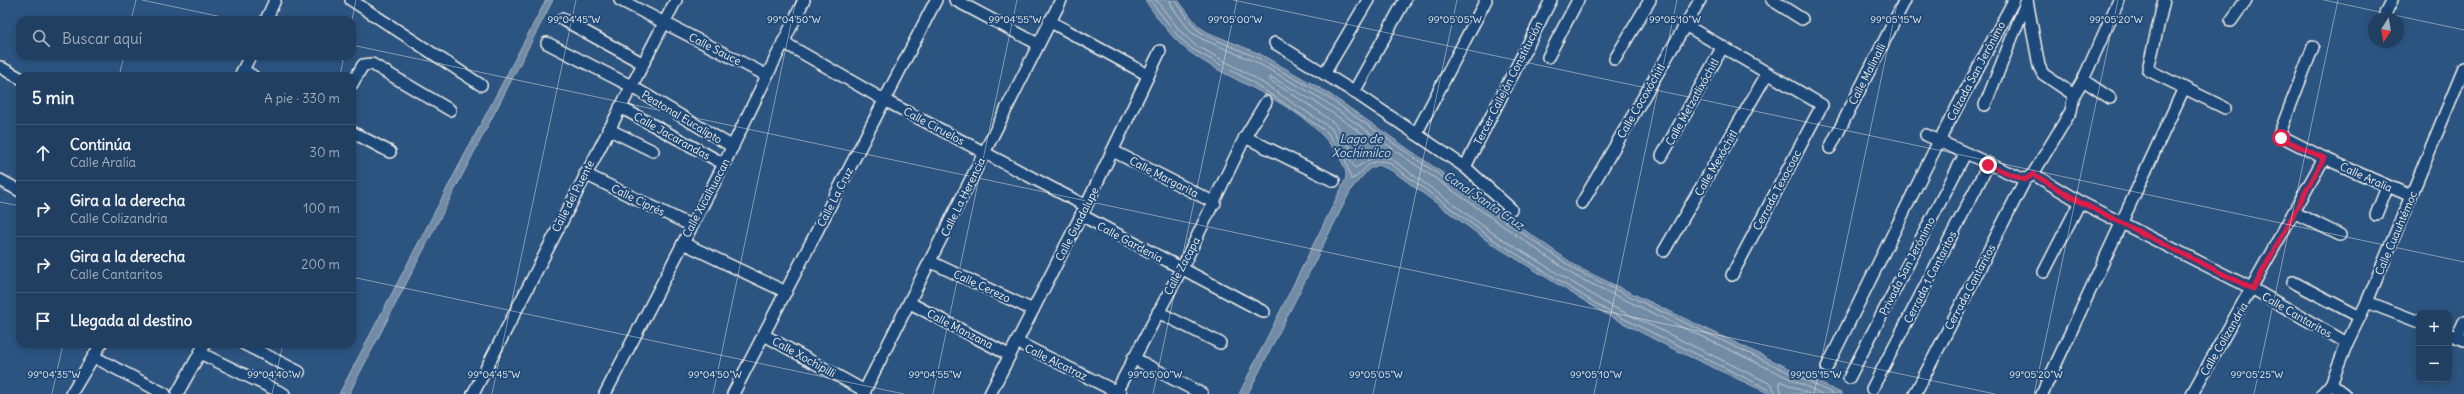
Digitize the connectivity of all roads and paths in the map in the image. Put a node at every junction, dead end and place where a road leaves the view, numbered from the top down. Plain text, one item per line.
1 (275, 0) edge
2 (350, 0) edge
3 (620, 0) edge
4 (676, 0) edge
5 (804, 0) edge
6 (936, 0) edge
7 (955, 0) edge
8 (1061, 0) edge
9 (1368, 0) edge
10 (1404, 0) edge
11 (1486, 0) edge
12 (1551, 0) edge
13 (1578, 0) edge
14 (1700, 0) edge
15 (1772, 0) edge
16 (1905, 0) edge
17 (2014, 0) edge
18 (2027, 0) edge
19 (2119, 0) edge
20 (2164, 0) edge
21 (2246, 0) edge
22 (2392, 0) edge
23 (1648, 1) edge
24 (367, 4) edge
25 (2386, 12) edge
26 (268, 16) edge
27 (562, 19) dead end
28 (1802, 20) dead end
29 (1049, 21) junction
30 (2231, 21) dead end
31 (664, 23) junction
32 (1685, 25) junction
33 (783, 42) junction
34 (547, 43) dead end
35 (1275, 43) dead end
36 (1038, 44) junction
37 (2313, 47) dead end
38 (1722, 48) junction
39 (1160, 52) dead end
40 (1548, 57) dead end
41 (1615, 58) dead end
42 (249, 60) edge
43 (642, 63) junction
44 (0, 67) edge
45 (2464, 68) edge
46 (246, 72) edge
47 (1324, 74) junction
48 (1767, 74) junction
49 (766, 75) junction
50 (1148, 75) junction
51 (16, 76) edge
52 (356, 77) edge
53 (2083, 80) junction
54 (481, 85) dead end
55 (631, 86) junction
56 (2184, 88) junction
57 (1354, 92) junction
58 (2074, 95) junction
59 (2110, 98) dead end
60 (884, 100) junction
61 (1266, 102) dead end
62 (1985, 105) dead end
63 (620, 107) junction
64 (2225, 108) dead end
65 (450, 110) dead end
66 (608, 129) junction
67 (356, 134) edge
68 (1416, 134) junction
69 (1926, 135) dead end
70 (1245, 137) junction
71 (1939, 141) junction
72 (733, 147) junction
73 (1830, 148) dead end
74 (654, 151) dead end
75 (1113, 151) junction
76 (390, 152) dead end
77 (984, 152) junction
78 (1965, 154) junction
79 (1662, 156) dead end
80 (2324, 158) junction
81 (724, 164) junction
82 (1988, 165) junction
83 (1465, 167) junction
84 (585, 174) junction
85 (2029, 177) junction
86 (0, 180) edge
87 (1334, 181) dead end
88 (2387, 187) junction
89 (16, 189) edge
90 (2411, 196) junction
91 (1582, 202) dead end
92 (2080, 202) junction
93 (1215, 203) junction
94 (1511, 209) dead end
95 (1083, 211) junction
96 (2295, 213) junction
97 (2376, 215) dead end
98 (2122, 224) junction
99 (692, 226) junction
100 (2340, 235) dead end
101 (683, 243) junction
102 (1664, 251) dead end
103 (931, 262) junction
104 (1181, 270) junction
105 (2044, 272) dead end
106 (1732, 275) dead end
107 (2293, 282) dead end
108 (2253, 289) junction
109 (786, 292) junction
110 (2367, 302) junction
111 (910, 303) junction
112 (1033, 310) junction
113 (1158, 312) junction
114 (1264, 312) dead end
115 (2360, 317) junction
116 (2416, 321) edge
117 (2464, 322) edge
118 (764, 335) junction
119 (2457, 337) edge
120 (1017, 342) junction
121 (1220, 343) dead end
122 (2347, 343) junction
123 (99, 348) edge
124 (252, 348) edge
125 (203, 349) edge
126 (1009, 355) junction
127 (94, 357) junction
128 (1133, 358) junction
129 (1827, 367) dead end
130 (299, 372) dead end
131 (1849, 378) dead end
132 (2331, 384) junction
133 (1872, 389) dead end
134 (864, 392) edge
135 (1118, 393) edge
136 (71, 394) edge
137 (165, 394) edge
138 (177, 394) edge
139 (284, 394) edge
140 (473, 394) edge
141 (605, 394) edge
142 (733, 394) edge
143 (990, 394) edge
144 (1202, 394) edge
145 (1915, 394) edge
146 (2042, 394) edge
147 (2192, 394) edge
148 (2322, 394) edge
149 (2344, 394) edge

1 - 26 street
2 - 24 street
3 - 31 street, Calle Sauce
4 - 31 street, Calle del Puente
5 - 33 street, Calle Xicalhuacan
6 - 60 street, Calle La Cruz
7 - 36 street
8 - 29 street, Calle La Herencia
9 - 47 street
10 - 57 street
11 - 68 street
12 - 83 street, Tercer Callejón Constitución
13 - 40 street
14 - 32 street, Calle Cocoxóchitl
15 - 28 street
16 - 73 street, Calle Malinalli
17 - 71 street, Calzada San Jerónimo
18 - 58 street
18 - 62 street
19 - 53 street, Cerrada Cantaritos
20 - 56 street
21 - 30 street
22 - 25 street
23 - 41 street
24 - 54 street
27 - 43 street
29 - 36 street, Calle La Herencia
29 - 50 street
31 - 43 street, Calle del Puente
31 - 49 street, Calle Sauce
32 - 38 street
32 - 91 street, Calle Cocoxóchitl
33 - 49 street, Calle Xicalhuacan
33 - 60 street, Calle Ciruelos
34 - 55 street, Peatonal Eucalipto
35 - 47 street
36 - 77 street, Calle La Herencia
37 - 80 street, Calle Aralia
38 - 48 street
38 - 79 street, Calle Metzatlixóchitl
39 - 50 street, Calle Guadalupe
42 - 46 street
43 - 55 street, Calle del Puente
44 - 51 street
45 - 90 street, Calle Cuauhtémoc
47 - 57 street
48 - 102 street, Calle Mexóchitl
48 - 106 street, Cerrada Texocoac
49 - 72 street, Calle Xicalhuacan
50 - 75 street, Calle Guadalupe
52 - 65 street
53 - 58 street, Cerrada Cantaritos
53 - 59 street
55 - 63 street, Calle del Puente
55 - 72 street, Peatonal Eucalipto
56 - 64 street
56 - 98 street
57 - 68 street
58 - 85 street, Cerrada Cantaritos
60 - 77 street, Calle Ciruelos
60 - 109 street, Calle La Cruz
61 - 70 street, Calle Zacapa
63 - 66 street, Calle del Puente
63 - 81 street, Calle Jacarandas
66 - 74 street
66 - 84 street, Calle del Puente
67 - 76 street
68 - 83 street
69 - 71 street, Calle Cantaritos
70 - 87 street
70 - 93 street, Calle Zacapa
71 - 78 street, Calle Cantaritos
71 - 129 street, Calzada San Jerónimo
72 - 81 street, Calle Xicalhuacan
75 - 93 street, Calle Margarita
75 - 95 street, Calle Guadalupe
77 - 95 street, Calle Ciruelos
77 - 103 street, Calle La Herencia
78 - 82 street, Calle Cantaritos
78 - 131 street, Privada San Jerónimo
80 - 88 street, Calle Aralia
80 - 96 street, Calle Colizandria
81 - 99 street, Calle Xicalhuacan
82 - 85 street, Calle Cantaritos
82 - 133 street, Cerrada 1 Cantaritos
83 - 94 street
84 - 99 street, Calle Ciprés
84 - 140 street, Calle del Puente
85 - 92 street, Calle Cantaritos
85 - 145 street, Cerrada Cantaritos
86 - 89 street
88 - 90 street, Calle Aralia
88 - 97 street
90 - 110 street, Calle Cuauhtémoc
92 - 98 street, Calle Cantaritos
92 - 105 street
93 - 104 street, Calle Zacapa
95 - 104 street, Calle Gardenia
95 - 112 street, Calle Guadalupe
96 - 100 street
96 - 108 street, Calle Colizandria
98 - 108 street, Calle Cantaritos
98 - 146 street
99 - 101 street, Calle Xicalhuacan
101 - 109 street
101 - 141 street, Calle Xicalhuacan
103 - 111 street, Calle La Herencia
103 - 112 street, Calle Cerezo
104 - 113 street, Calle Zacapa
104 - 114 street, Calle Gardenia
107 - 115 street
108 - 122 street, Calle Cantaritos
108 - 147 street, Calle Colizandria
109 - 118 street, Calle La Cruz
110 - 115 street, Calle Cuauhtémoc
110 - 116 street
111 - 126 street, Calle Manzana
111 - 134 street, Calle La Herencia
112 - 120 street, Calle Guadalupe
113 - 121 street
113 - 128 street, Calle Zacapa
115 - 122 street, Calle Cuauhtémoc
117 - 119 street
118 - 134 street, Calle Xochipilli
118 - 142 street, Calle La Cruz
120 - 126 street, Calle Guadalupe
120 - 135 street, Calle Alcatraz
122 - 132 street, Calle Cuauhtémoc
123 - 127 street
124 - 130 street
125 - 138 street
125 - 139 street
126 - 143 street, Calle Guadalupe
127 - 136 street
127 - 137 street
128 - 135 street, Calle Zacapa
128 - 144 street
132 - 148 street, Calle Cuauhtémoc
132 - 149 street

